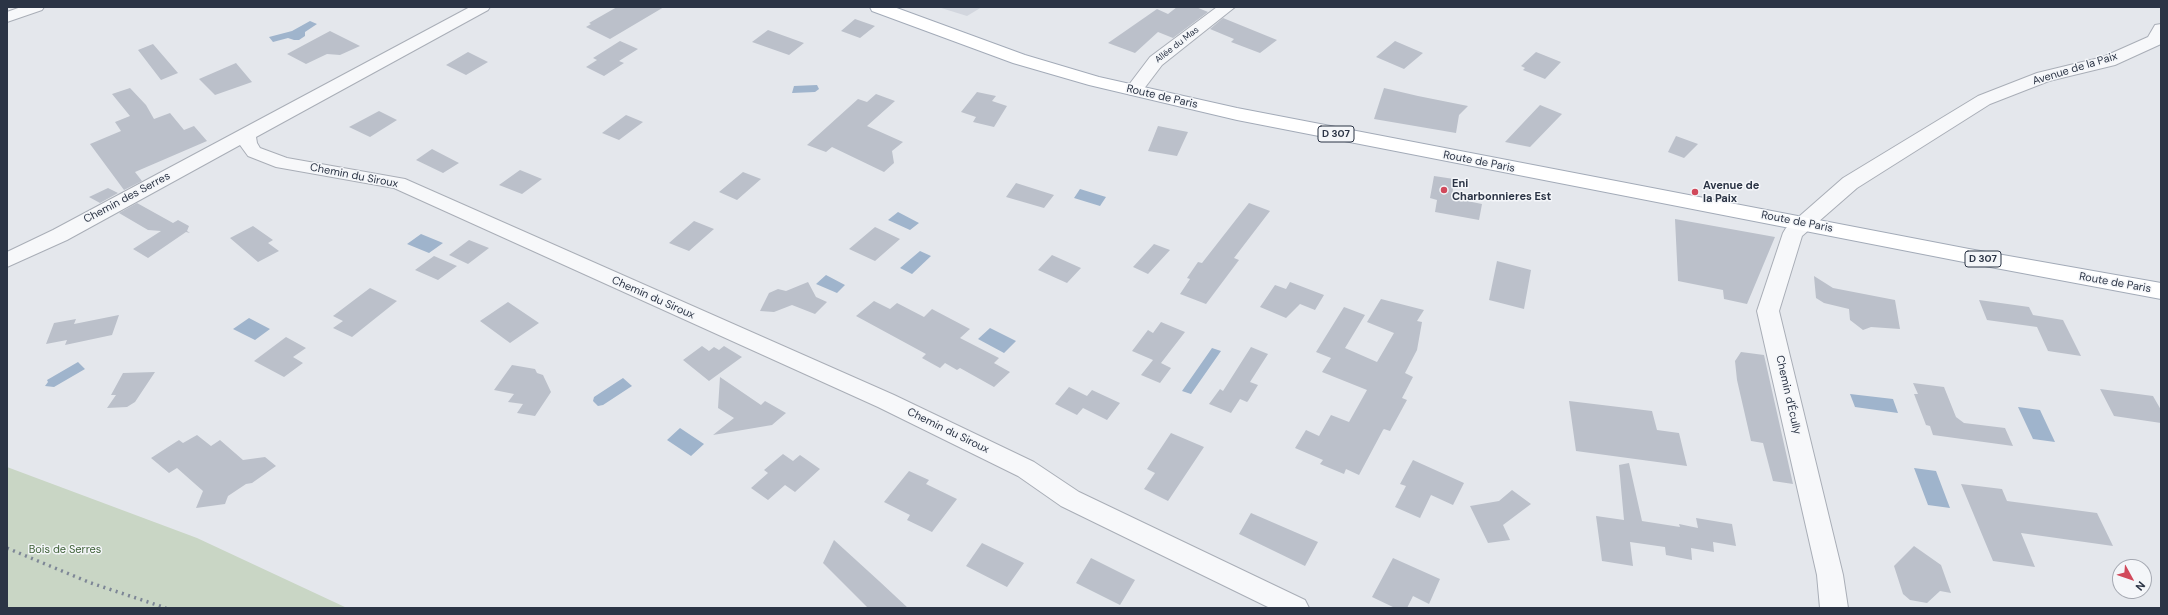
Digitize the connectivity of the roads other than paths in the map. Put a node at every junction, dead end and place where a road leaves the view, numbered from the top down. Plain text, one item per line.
1 (36, 7) edge
2 (482, 7) edge
3 (878, 7) edge
4 (1227, 7) edge
5 (7, 17) edge
6 (2161, 29) edge
7 (1134, 90) junction
8 (246, 134) junction
9 (1805, 222) junction
10 (7, 260) edge
11 (2161, 291) edge
12 (1830, 575) junction
13 (1296, 608) edge
14 (1834, 608) edge
15 (1845, 608) edge

1 - 5 street
2 - 8 street
3 - 7 main road, Route de Paris / D 307
4 - 7 street, Allée du Mas
6 - 9 street, Avenue de la Paix
7 - 9 main road, Route de Paris / D 307
8 - 10 street, Chemin des Serres
8 - 13 street, Chemin du Siroux
9 - 11 main road, Route de Paris / D 307
9 - 12 street, Chemin d'Écully
12 - 14 street, Chemin d'Écully
12 - 15 street, Chemin d'Écully

